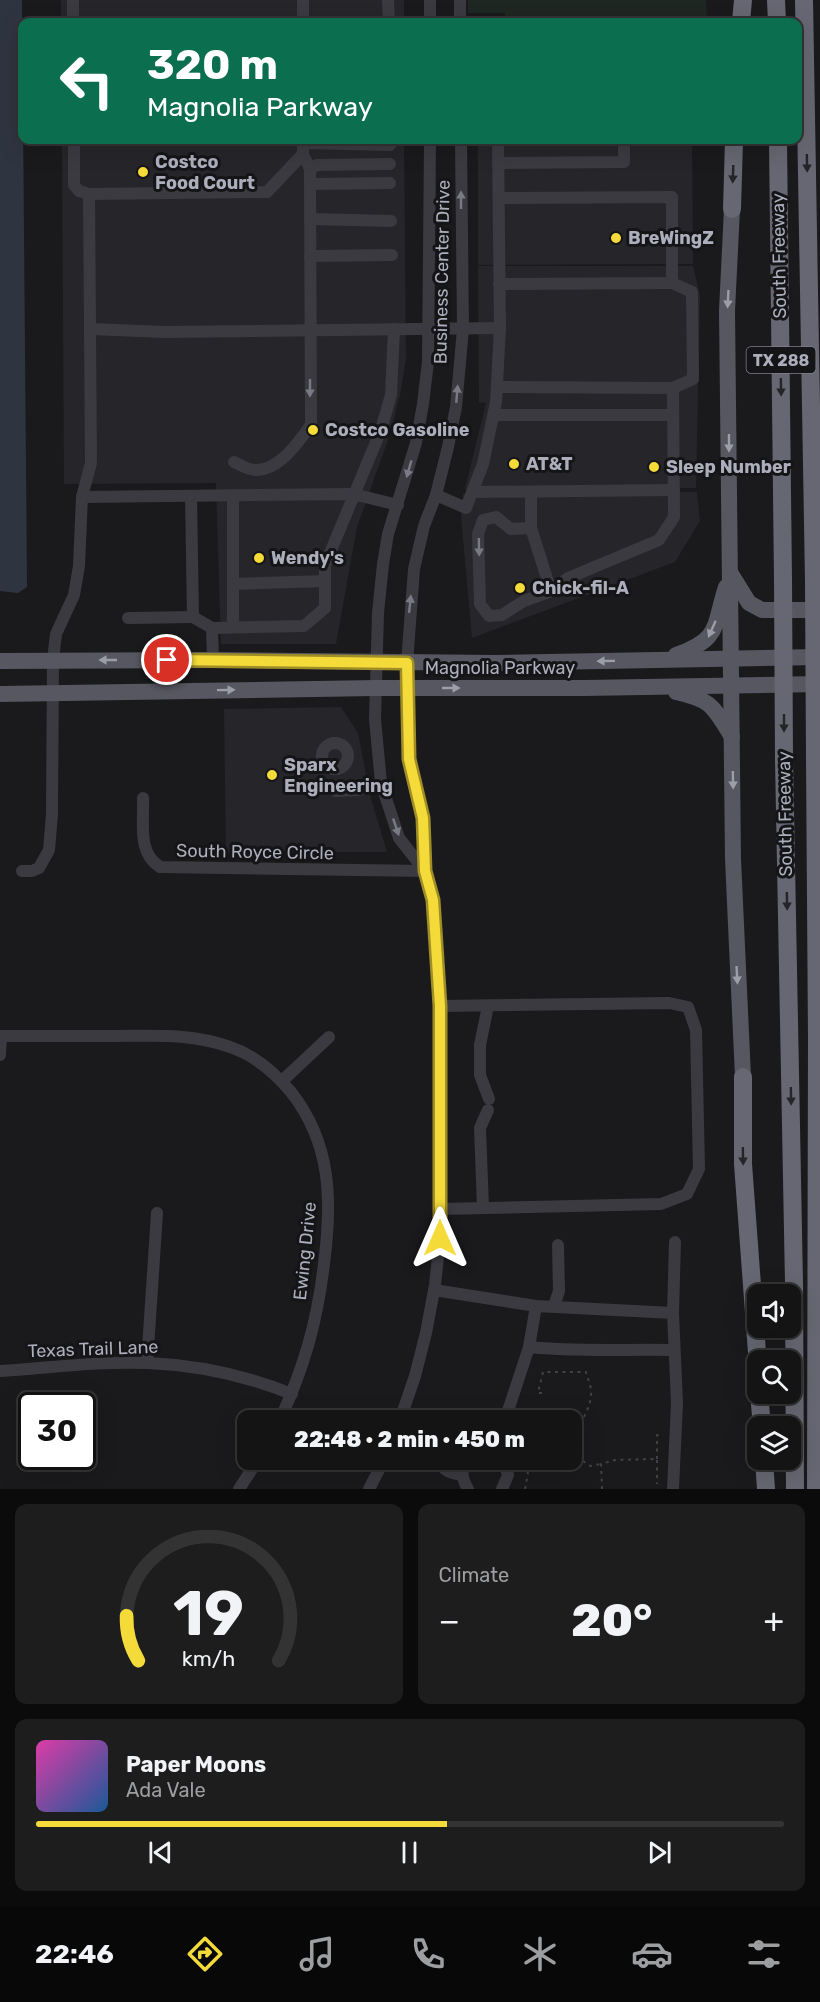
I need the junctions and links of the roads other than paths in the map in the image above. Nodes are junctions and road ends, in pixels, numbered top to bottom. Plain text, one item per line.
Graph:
1 (73, 0) edge
2 (303, 0) edge
3 (388, 0) edge
4 (430, 0) edge
5 (460, 0) edge
6 (742, 0) edge
7 (776, 0) edge
8 (804, 0) edge
9 (73, 18) edge
10 (303, 18) edge
11 (388, 18) edge
12 (430, 18) edge
13 (460, 18) edge
14 (741, 18) edge
15 (777, 18) edge
16 (74, 144) edge
17 (430, 144) edge
18 (461, 144) edge
19 (498, 144) edge
20 (624, 144) edge
21 (734, 144) edge
22 (778, 144) edge
23 (303, 145) edge
24 (390, 145) dead end
25 (498, 163) junction
26 (390, 164) dead end
27 (310, 169) junction
28 (390, 183) dead end
29 (310, 184) junction
30 (89, 194) junction
31 (499, 198) junction
32 (732, 209) joint
33 (310, 219) junction
34 (391, 221) dead end
35 (392, 255) dead end
36 (310, 256) junction
37 (672, 283) junction
38 (499, 284) junction
39 (500, 328) junction
40 (91, 329) junction
41 (310, 329) junction
42 (394, 329) junction
43 (429, 329) junction
44 (463, 329) junction
45 (497, 387) junction
46 (673, 388) junction
47 (494, 415) junction
48 (673, 415) junction
49 (234, 462) dead end
50 (674, 490) junction
51 (472, 492) junction
52 (531, 492) junction
53 (353, 494) junction
54 (233, 495) junction
55 (436, 495) junction
56 (191, 496) junction
57 (82, 497) junction
58 (398, 505) junction
59 (531, 528) junction
60 (730, 574) junction
61 (325, 582) junction
62 (233, 584) junction
63 (551, 591) junction
64 (820, 610) edge
65 (193, 617) junction
66 (128, 618) dead end
67 (233, 627) junction
68 (212, 628) junction
69 (820, 657) edge
70 (732, 658) junction
71 (664, 659) junction
72 (53, 660) junction
73 (213, 660) junction
74 (0, 661) edge
75 (377, 663) junction
76 (407, 663) junction
77 (820, 684) edge
78 (732, 685) junction
79 (654, 686) junction
80 (376, 688) junction
81 (407, 688) junction
82 (54, 693) junction
83 (0, 694) edge
84 (732, 738) junction
85 (381, 783) junction
86 (336, 791) dead end
87 (143, 798) dead end
88 (22, 871) dead end
89 (425, 871) junction
90 (440, 1006) junction
91 (488, 1006) junction
92 (1, 1036) edge
93 (329, 1037) dead end
94 (0, 1055) edge
95 (743, 1077) joint
96 (282, 1081) junction
97 (483, 1208) junction
98 (440, 1209) junction
99 (157, 1213) dead end
100 (675, 1242) dead end
101 (558, 1245) dead end
102 (434, 1290) junction
103 (536, 1306) junction
104 (554, 1306) junction
105 (673, 1313) junction
106 (529, 1347) junction
107 (674, 1350) junction
108 (757, 1350) edge
109 (147, 1363) junction
110 (0, 1371) edge
111 (292, 1394) junction
112 (285, 1410) edge
113 (403, 1410) edge
114 (508, 1410) edge
115 (251, 1470) edge
116 (379, 1470) edge
117 (465, 1470) edge
118 (506, 1470) edge
119 (765, 1470) edge
120 (238, 1489) edge
121 (369, 1489) edge
122 (468, 1489) edge
123 (501, 1489) edge
124 (674, 1489) edge
125 (766, 1489) edge
126 (795, 1489) edge
127 (816, 1489) edge

1 - 9 street
2 - 10 street
3 - 11 street
4 - 12 street
5 - 13 street
6 - 14 highway
7 - 15 highway
8 -> 127 highway, bridge
16 - 30 street
17 - 43 street, Business Center Drive
44 -> 18 street, Business Center Drive
19 - 25 street
20 - 25 street
21 -> 32 highway
22 -> 126 highway, South Freeway / TX 288, bridge
23 - 24 street
23 - 27 street
23 - 30 street
25 - 31 street
26 - 27 street
27 - 29 street
28 - 29 street
29 - 33 street
30 - 40 street
31 - 37 street
31 - 38 street
32 -> 60 main road
33 - 34 street
33 - 36 street
35 - 36 street
36 - 41 street
37 - 38 street
37 - 46 street
38 - 39 street
39 - 44 street
39 - 45 street
40 - 41 street
40 - 57 street
41 - 42 street
41 -> 49 street
42 - 43 street
42 - 53 street
43 - 44 street
43 -> 58 street, Business Center Drive
55 -> 44 street, Business Center Drive
45 - 46 street
45 - 47 street
46 - 48 street
47 - 48 street
47 - 51 street
48 - 50 street
50 - 52 street
50 - 63 street
51 - 52 street
51 - 55 street
52 - 59 street
53 - 54 street
53 - 58 street
53 - 61 street
54 - 56 street
54 - 62 street
76 -> 55 street, Business Center Drive
56 - 57 street
56 - 65 street
57 - 72 street
58 - 75 street, Business Center Drive
59 - 63 street
59 -> 63 street
60 - 64 main road
60 - 70 main road
60 -> 71 main road
61 - 62 street
61 - 67 street
62 - 67 street
65 - 66 street
65 - 68 street
67 - 68 street
68 - 73 street
69 - 70 main road, Magnolia Parkway
70 - 71 main road, Magnolia Parkway
70 - 78 main road
71 -> 76 main road, Magnolia Parkway
73 -> 72 main road, Magnolia Parkway
72 - 74 main road, Magnolia Parkway
72 - 82 street
73 - 75 main road, Magnolia Parkway
75 - 76 main road, Magnolia Parkway
75 - 80 street, Business Center Drive
76 - 81 street, Business Center Drive
77 - 78 main road, Magnolia Parkway
78 - 79 main road, Magnolia Parkway
78 - 84 main road
81 -> 79 main road, Magnolia Parkway
79 - 84 main road
80 - 81 main road, Magnolia Parkway
82 -> 80 main road, Magnolia Parkway
80 - 85 street, Business Center Drive
81 - 89 street, Business Center Drive
82 - 83 main road, Magnolia Parkway
82 - 88 street
84 -> 95 main road
85 - 86 street
85 -> 89 street, Business Center Drive
87 - 89 street, South Royce Circle
89 - 90 street
90 - 91 street
90 - 98 street
91 - 97 street
91 - 97 street
92 - 94 street
92 - 96 street, Ewing Drive
93 - 96 street
95 -> 108 highway
96 - 111 street, Ewing Drive
97 - 98 street
98 - 102 street
99 - 109 street
100 - 105 street
101 - 104 street
102 - 103 street
102 - 113 street
103 - 104 street
103 - 106 street
104 - 105 street
105 - 107 street
106 - 107 street
106 - 114 street
107 - 124 street
109 - 110 street, Texas Trail Lane
109 - 111 street, Texas Trail Lane
111 - 112 street, Ewing Drive
115 - 120 street
116 - 121 street
117 - 122 street
118 - 123 street
119 - 125 highway

